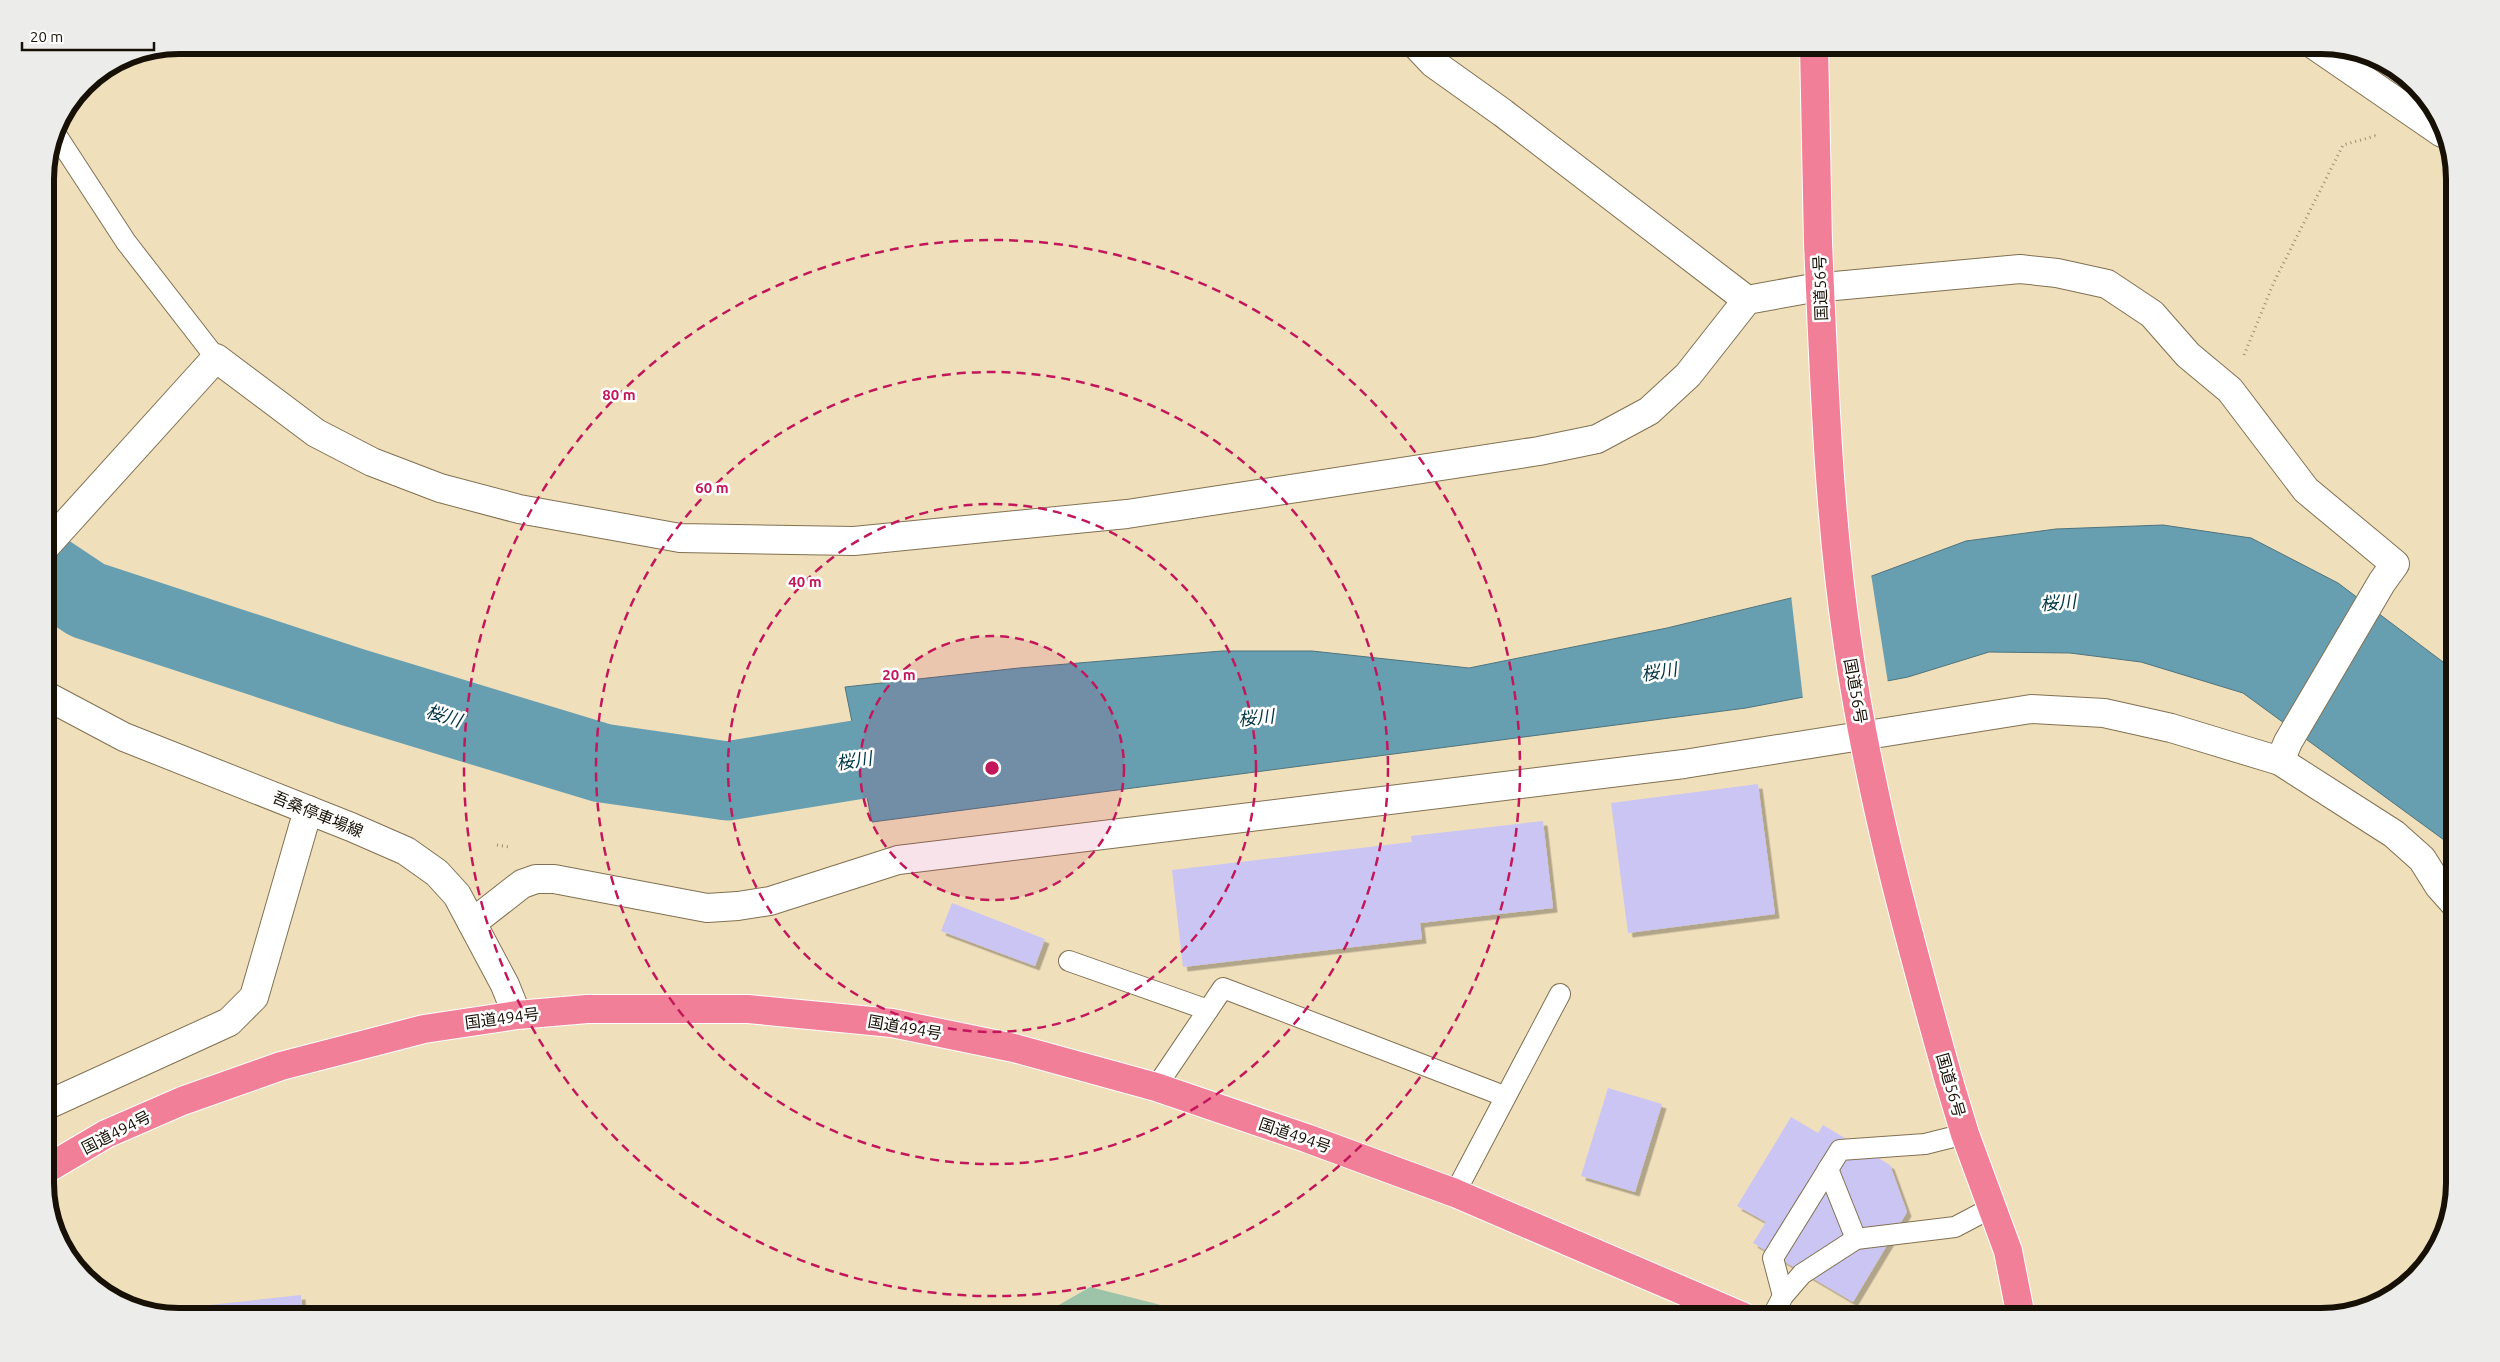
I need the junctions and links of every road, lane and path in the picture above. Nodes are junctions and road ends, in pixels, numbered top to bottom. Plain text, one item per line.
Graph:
1 (1424, 54) edge
2 (1814, 54) edge
3 (2328, 54) edge
4 (2435, 128) edge
5 (2384, 138) dead end
6 (60, 141) edge
7 (1746, 300) junction
8 (216, 358) junction
9 (2230, 390) junction
10 (54, 537) edge
11 (54, 700) edge
12 (2284, 751) junction
13 (308, 810) junction
14 (2446, 892) edge
15 (472, 922) junction
16 (1069, 961) dead end
17 (1560, 994) dead end
18 (1208, 1010) junction
19 (517, 1015) junction
20 (1156, 1087) junction
21 (1504, 1096) junction
22 (54, 1102) edge
23 (1965, 1134) junction
24 (54, 1165) edge
25 (1828, 1169) junction
26 (1455, 1193) junction
27 (1993, 1208) junction
28 (1856, 1239) junction
29 (1783, 1296) junction
30 (1723, 1308) edge
31 (1777, 1308) edge
32 (2019, 1308) edge

1 - 7 street
2 - 23 highway, 国道56号, bridge
3 - 4 street
5 - 9 path
6 - 8 lane
7 - 8 street
7 - 9 street
8 - 10 street
9 - 12 street
11 - 13 street, 吾桑停車場線
12 - 14 street
12 - 15 street
13 - 15 street, 吾桑停車場線
13 - 22 street
15 - 19 street, 吾桑停車場線
16 - 18 lane
17 - 21 lane
18 - 20 lane
18 - 21 lane
19 - 20 highway, 国道494号
19 - 24 highway, 国道494号
20 - 26 highway, 国道494号
21 - 26 lane
23 - 25 lane
23 - 27 highway, 国道56号
25 - 28 lane
25 - 29 lane
26 - 30 highway, 国道494号
27 - 28 lane
27 - 32 highway, 国道56号
28 - 29 lane
29 - 31 lane

